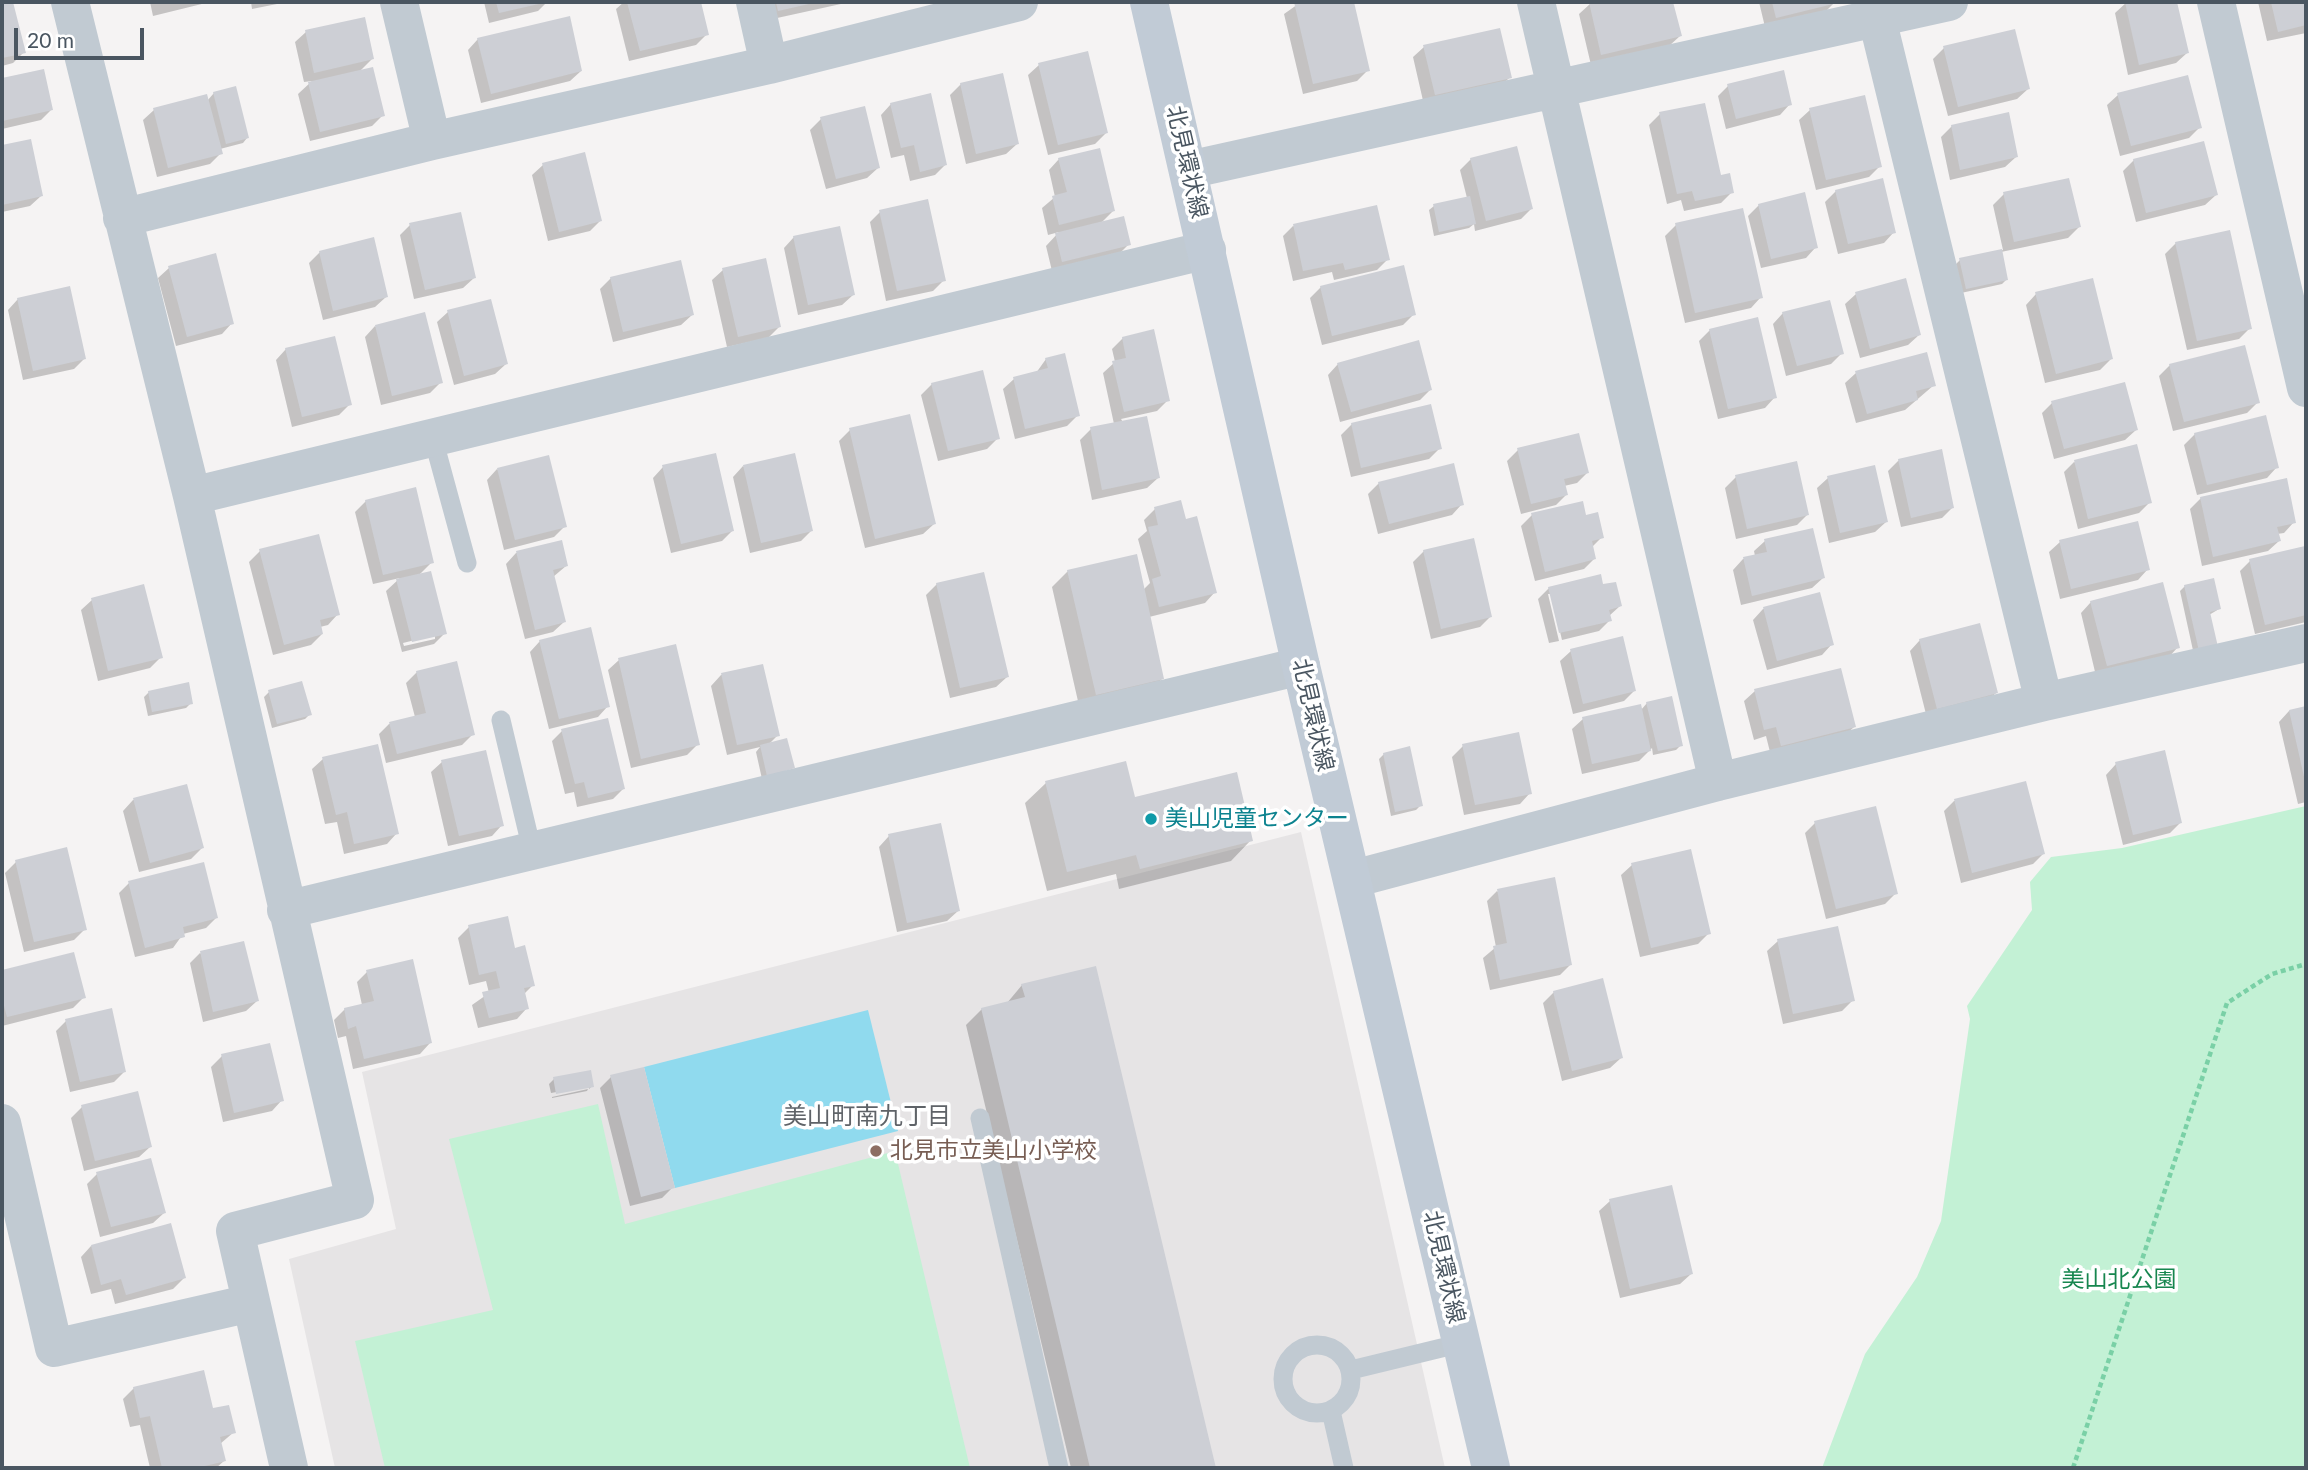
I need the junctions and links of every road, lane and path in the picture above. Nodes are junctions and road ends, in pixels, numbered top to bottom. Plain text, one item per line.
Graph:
1 (69, 2) edge
2 (399, 2) edge
3 (755, 2) edge
4 (1019, 2) edge
5 (1149, 2) edge
6 (1536, 2) edge
7 (1949, 2) edge
8 (2216, 2) edge
9 (1875, 10) edge
10 (769, 65) junction
11 (1556, 89) junction
12 (432, 141) junction
13 (1188, 170) junction
14 (122, 218) junction
15 (1207, 250) junction
16 (2306, 388) edge
17 (433, 438) junction
18 (192, 496) junction
19 (467, 563) dead end
20 (2306, 643) edge
21 (1301, 666) junction
22 (2044, 702) junction
23 (501, 720) dead end
24 (1718, 782) junction
25 (532, 850) junction
26 (1353, 879) junction
27 (286, 910) junction
28 (2306, 964) edge
29 (980, 1118) dead end
30 (2, 1123) edge
31 (251, 1303) junction
32 (1462, 1343) junction
33 (1351, 1370) junction
34 (1331, 1411) junction
35 (289, 1468) edge
36 (1059, 1468) edge
37 (1344, 1468) edge
38 (1492, 1468) edge
39 (2073, 1468) edge

1 - 14 street
2 - 12 street
3 - 10 street
4 - 10 street
5 - 13 main road, 北見環状線
6 - 11 street
7 - 9 street
8 - 16 street
9 - 11 street
9 - 22 street
10 - 12 street
11 - 13 street
11 - 24 street
12 - 14 street
13 - 15 main road, 北見環状線
14 - 18 street
15 - 17 street
15 - 21 main road, 北見環状線
17 - 18 street
17 - 19 lane
18 - 27 street
20 - 22 street
21 - 25 street
21 - 26 main road, 北見環状線
22 - 24 street
23 - 25 lane
24 - 26 street
25 - 27 street
26 - 32 main road, 北見環状線
27 - 31 street
28 - 39 path
29 - 36 lane
30 - 31 street
31 - 35 street
32 - 33 lane
32 - 38 main road, 北見環状線
33 - 34 lane
33 - 34 lane
34 - 37 lane

